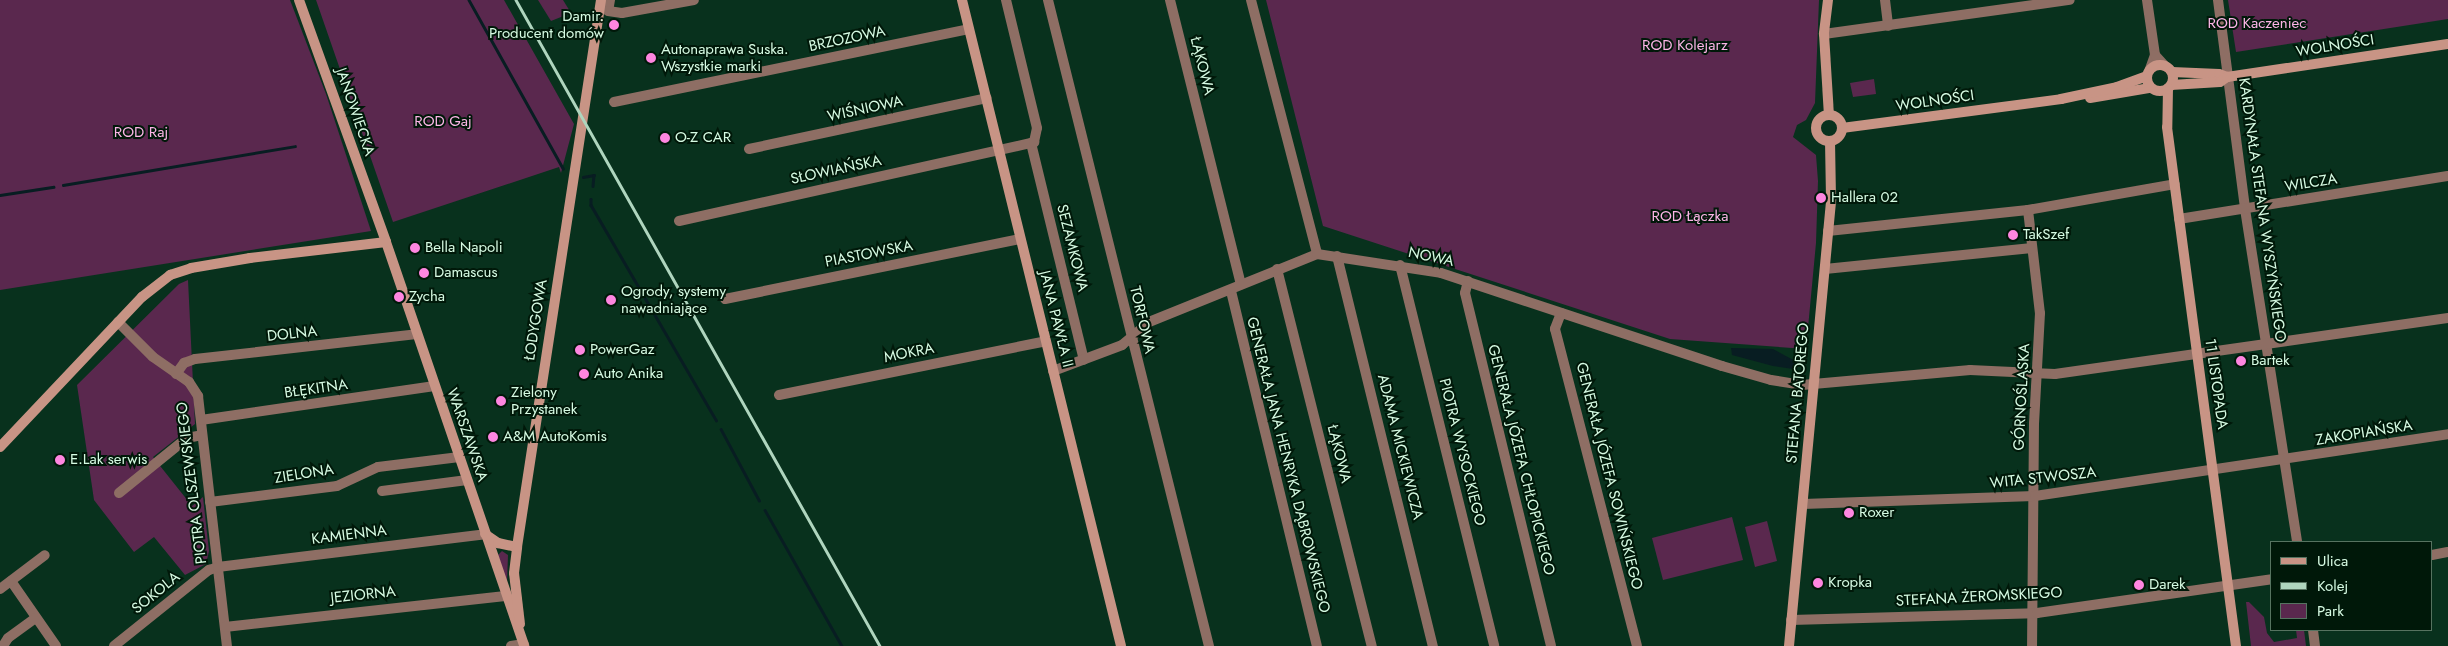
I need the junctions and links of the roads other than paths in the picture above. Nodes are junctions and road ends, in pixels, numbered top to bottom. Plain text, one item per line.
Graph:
1 (299, 0) edge
2 (601, 0) edge
3 (610, 0) edge
4 (694, 0) edge
5 (962, 0) edge
6 (1006, 0) edge
7 (1048, 0) edge
8 (1170, 0) edge
9 (1251, 0) edge
10 (1828, 0) edge
11 (1885, 0) edge
12 (2070, 0) edge
13 (2147, 0) edge
14 (2218, 0) edge
15 (1888, 26) junction
16 (969, 29) junction
17 (1824, 34) junction
18 (2448, 44) edge
19 (2155, 55) junction
20 (2168, 69) junction
21 (2148, 72) junction
22 (2228, 77) junction
23 (2170, 87) junction
24 (2152, 89) junction
25 (987, 98) junction
26 (2061, 99) junction
27 (614, 102) dead end
28 (1829, 115) junction
29 (2167, 126) junction
30 (1842, 128) junction
31 (1830, 142) junction
32 (1031, 143) junction
33 (749, 149) dead end
34 (999, 150) junction
35 (2448, 176) edge
36 (2175, 184) junction
37 (2245, 209) junction
38 (2028, 210) junction
39 (2179, 219) junction
40 (679, 221) dead end
41 (1828, 231) junction
42 (385, 238) junction
43 (1020, 239) junction
44 (2032, 248) junction
45 (1317, 254) junction
46 (1337, 256) junction
47 (1400, 266) junction
48 (1277, 269) junction
49 (1825, 269) junction
50 (1468, 281) junction
51 (1241, 284) junction
52 (1231, 291) junction
53 (725, 299) dead end
54 (1561, 314) junction
55 (2448, 318) edge
56 (118, 322) junction
57 (417, 334) junction
58 (1131, 338) junction
59 (1046, 341) junction
60 (2266, 346) junction
61 (2197, 353) junction
62 (1084, 360) junction
63 (1053, 371) junction
64 (2038, 373) junction
65 (176, 374) junction
66 (1814, 383) junction
67 (435, 386) junction
68 (779, 394) dead end
69 (201, 420) junction
70 (2448, 434) edge
71 (202, 435) junction
72 (0, 447) edge
73 (459, 457) junction
74 (2284, 460) junction
75 (2212, 470) junction
76 (467, 480) junction
77 (382, 491) dead end
78 (119, 493) dead end
79 (2035, 496) junction
80 (210, 502) junction
81 (1803, 504) junction
82 (485, 534) junction
83 (2297, 541) edge
84 (517, 547) junction
85 (2448, 552) edge
86 (2433, 555) edge
87 (45, 556) dead end
88 (218, 567) junction
89 (2270, 579) edge
90 (11, 581) junction
91 (2227, 585) junction
92 (0, 589) edge
93 (505, 596) junction
94 (2033, 613) junction
95 (36, 618) junction
96 (1791, 620) junction
97 (225, 626) junction
98 (2312, 631) edge
99 (524, 645) edge
100 (2, 646) edge
101 (56, 646) edge
102 (114, 646) edge
103 (227, 646) edge
104 (511, 646) edge
105 (1121, 646) edge
106 (1209, 646) edge
107 (1317, 646) edge
108 (1372, 646) edge
109 (1433, 646) edge
110 (1494, 646) edge
111 (1551, 646) edge
112 (1637, 646) edge
113 (1789, 646) edge
114 (2032, 646) edge
115 (2236, 646) edge
116 (2315, 646) edge

1 - 42 street, JANOWIECKA
2 - 84 street, ŁODYGOWA
3 - 4 street
5 - 16 street, JANA PAWŁA II
6 - 32 street, SEZAMKOWA
7 - 58 street, TORFOWA
8 - 51 street, ŁĄKOWA
9 - 45 street
10 - 17 street
11 - 15 street
12 - 15 street
13 - 19 street
14 - 22 street, KARDYNAŁA STEFANA WYSZYŃSKIEGO
15 - 17 street
16 - 25 street, JANA PAWŁA II
16 - 27 street, BRZOZOWA
17 - 28 street
18 - 22 street, WOLNOŚCI
19 - 20 street
19 - 21 street
20 - 21 street, WOLNOŚCI
20 - 22 street, WOLNOŚCI
20 - 23 street, 11 LISTOPADA
21 - 24 street, 11 LISTOPADA
21 - 26 street, WOLNOŚCI
22 - 23 street, WOLNOŚCI
22 - 37 street, KARDYNAŁA STEFANA WYSZYŃSKIEGO
23 - 24 street, WOLNOŚCI
23 - 29 street, 11 LISTOPADA
24 - 26 street, WOLNOŚCI
24 - 29 street, 11 LISTOPADA
25 - 33 street, WIŚNIOWA
25 - 34 street, JANA PAWŁA II
26 - 30 street, WOLNOŚCI
28 - 30 street
28 - 31 street
29 - 36 street, 11 LISTOPADA
30 - 31 street
31 - 41 street, STEFANA BATOREGO
32 - 34 street
32 - 62 street, SEZAMKOWA
34 - 40 street, SŁOWIAŃSKA
34 - 43 street, JANA PAWŁA II
35 - 37 street, WILCZA
36 - 38 street
36 - 39 street, 11 LISTOPADA
37 - 39 street, WILCZA
37 - 60 street, KARDYNAŁA STEFANA WYSZYŃSKIEGO
38 - 41 street
38 - 44 street, GÓRNOŚLĄSKA
39 - 61 street, 11 LISTOPADA
41 - 49 street, STEFANA BATOREGO
42 - 56 street
42 - 57 street, WARSZAWSKA
43 - 53 street, PIASTOWSKA
43 - 59 street, JANA PAWŁA II
44 - 49 street
44 - 64 street, GÓRNOŚLĄSKA
45 - 46 street, NOWA
45 - 48 street, NOWA
46 - 47 street, NOWA
46 - 109 street, ADAMA MICKIEWICZA
47 - 50 street, NOWA
47 - 110 street, PIOTRA WYSOCKIEGO
48 - 51 street, NOWA
48 - 108 street, ŁĄKOWA
49 - 66 street, STEFANA BATOREGO
50 - 54 street, NOWA
50 - 111 street, GENERAŁA JÓZEFA CHŁOPICKIEGO
51 - 52 street, NOWA
52 - 58 street, NOWA
52 - 107 street, GENERAŁA JANA HENRYKA DĄBROWSKIEGO
54 - 66 street, NOWA
54 - 112 street, GENERAŁA JÓZEFA SOWIŃSKIEGO
55 - 60 street, NOWA
56 - 65 street, PIOTRA OLSZEWSKIEGO
56 - 72 street
57 - 65 street, DOLNA
57 - 67 street, WARSZAWSKA
58 - 62 street, NOWA
58 - 106 street, TORFOWA
59 - 63 street, JANA PAWŁA II
59 - 68 street, MOKRA
60 - 61 street, NOWA
60 - 74 street, KARDYNAŁA STEFANA WYSZYŃSKIEGO
61 - 64 street, NOWA
61 - 75 street, 11 LISTOPADA
62 - 63 street, NOWA
63 - 105 street, JANA PAWŁA II
64 - 66 street, NOWA
64 - 79 street, GÓRNOŚLĄSKA
65 - 69 street, PIOTRA OLSZEWSKIEGO
66 - 81 street, STEFANA BATOREGO
67 - 69 street, BŁĘKITNA
67 - 73 street, WARSZAWSKA
69 - 71 street, PIOTRA OLSZEWSKIEGO
70 - 74 street, ZAKOPIAŃSKA
71 - 78 street
71 - 80 street, PIOTRA OLSZEWSKIEGO
73 - 76 street, WARSZAWSKA
73 - 80 street, ZIELONA
74 - 75 street, WITA STWOSZA
74 - 83 street, KARDYNAŁA STEFANA WYSZYŃSKIEGO
75 - 79 street, WITA STWOSZA
75 - 91 street, 11 LISTOPADA
76 - 77 street
76 - 82 street, WARSZAWSKA
79 - 81 street, WITA STWOSZA
79 - 94 street, GÓRNOŚLĄSKA
80 - 88 street, PIOTRA OLSZEWSKIEGO
81 - 96 street, STEFANA BATOREGO
82 - 84 street
82 - 88 street, KAMIENNA
82 - 93 street, WARSZAWSKA
84 - 99 street, ŁODYGOWA
85 - 86 street
87 - 90 street
88 - 97 street, PIOTRA OLSZEWSKIEGO
88 - 102 street, SOKOLA
89 - 91 street, STEFANA ŻEROMSKIEGO
90 - 92 street
90 - 95 street
91 - 94 street, STEFANA ŻEROMSKIEGO
91 - 115 street, 11 LISTOPADA
93 - 97 street, JEZIORNA
93 - 99 street, WARSZAWSKA
94 - 96 street, STEFANA ŻEROMSKIEGO
94 - 114 street, GÓRNOŚLĄSKA
95 - 100 street
95 - 101 street
96 - 113 street, STEFANA BATOREGO
97 - 103 street, PIOTRA OLSZEWSKIEGO
98 - 116 street
99 - 104 street

